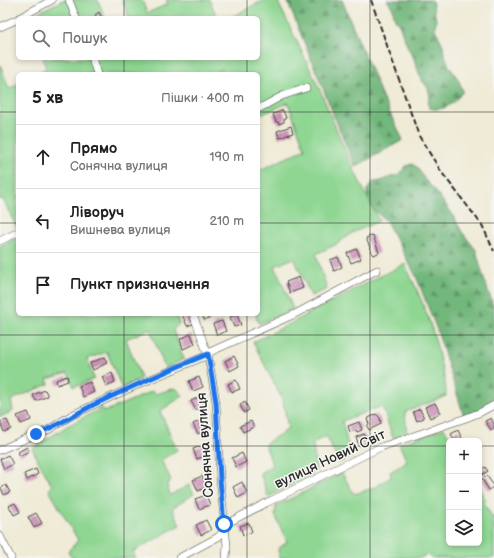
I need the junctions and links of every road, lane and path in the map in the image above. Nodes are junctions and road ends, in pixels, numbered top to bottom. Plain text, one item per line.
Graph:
1 (52, 0) edge
2 (69, 0) edge
3 (22, 16) edge
4 (75, 16) edge
5 (16, 19) edge
6 (0, 28) edge
7 (93, 60) edge
8 (97, 72) edge
9 (306, 88) dead end
10 (260, 108) edge
11 (16, 233) edge
12 (0, 241) edge
13 (377, 270) dead end
14 (194, 316) edge
15 (208, 354) junction
16 (494, 405) edge
17 (0, 450) edge
18 (225, 528) junction
19 (0, 536) edge
20 (11, 558) edge
21 (179, 558) edge
22 (226, 558) edge

1 - 3 street
2 - 4 street
5 - 6 street
7 - 8 street
9 - 10 street
11 - 12 street
13 - 15 street
14 - 15 street, Сонячна вулиця
15 - 17 street
15 - 18 street, Сонячна вулиця
16 - 18 street, вулиця Новий Світ
18 - 21 street, вулиця Новий Світ
18 - 22 street, Сонячна вулиця
19 - 20 street

